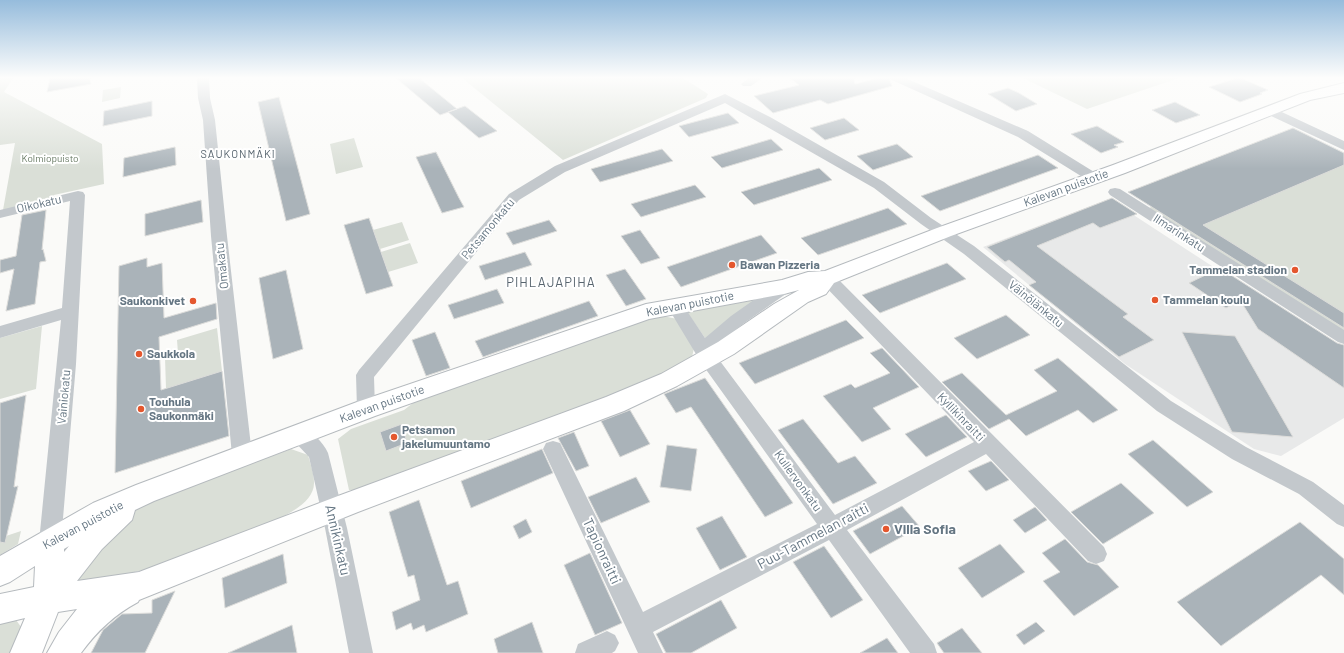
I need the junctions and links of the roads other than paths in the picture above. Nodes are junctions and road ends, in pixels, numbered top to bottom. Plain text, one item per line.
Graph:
1 (206, 108) edge
2 (699, 108) edge
3 (745, 108) edge
4 (965, 108) edge
5 (1278, 108) edge
6 (1271, 111) junction
7 (1344, 146) edge
8 (1094, 178) junction
9 (1115, 192) dead end
10 (78, 195) joint
11 (0, 214) edge
12 (944, 232) junction
13 (827, 278) junction
14 (784, 287) junction
15 (674, 306) junction
16 (70, 312) junction
17 (0, 332) edge
18 (1344, 338) edge
19 (708, 359) junction
20 (366, 409) junction
21 (300, 434) junction
22 (988, 444) junction
23 (553, 449) dead end
24 (242, 455) junction
25 (145, 493) junction
26 (331, 510) junction
27 (1344, 517) edge
28 (832, 527) junction
29 (50, 542) junction
30 (1096, 554) dead end
31 (0, 572) edge
32 (139, 586) junction
33 (49, 599) junction
34 (0, 609) edge
35 (638, 627) junction
36 (26, 653) edge
37 (63, 653) edge
38 (361, 653) edge
39 (651, 653) edge
40 (925, 653) edge

1 - 24 street, Omakatu
2 - 20 street, Petsamonkatu
3 - 12 street, Väinölänkatu
4 - 8 street
5 - 6 main road, Kalevan puistotie
6 - 7 street
6 - 8 main road, Kalevan puistotie
8 - 12 main road, Kalevan puistotie
9 - 18 street, Ilmarinkatu
10 - 11 street, Oikokatu
10 - 16 street, Vainiokatu
12 - 13 main road, Kalevan puistotie
12 - 27 street, Väinölänkatu
13 - 14 main road, Kalevan puistotie
13 - 19 main road, Kalevan puistotie
13 - 22 street, Kyllikinraitti
14 - 15 main road, Kalevan puistotie
14 - 19 street, Kalevan puistotie
15 - 19 street, Kullervonkatu
15 - 20 main road, Kalevan puistotie
16 - 17 street
16 - 29 street, Vainiokatu
19 - 26 main road, Kalevan puistotie
19 - 28 street, Kullervonkatu
20 - 21 main road, Kalevan puistotie
21 - 24 main road, Kalevan puistotie
21 - 26 street, Annikinkatu
22 - 28 street, Puu-Tammelan raitti
22 - 30 street, Kyllikinraitti
23 - 35 street, Tapionraitti
24 - 25 main road, Kalevan puistotie
25 - 29 main road, Kalevan puistotie
25 - 33 main road
26 - 32 main road, Kalevan puistotie
26 - 38 street, Annikinkatu
28 - 35 street, Puu-Tammelan raitti
28 - 40 street, Kullervonkatu
29 - 31 main road, Kalevan puistotie
29 - 33 main road, Vainiokatu
32 - 33 main road, Kalevan puistotie
32 - 37 main road
33 - 34 main road, Kalevan puistotie
33 - 36 main road
35 - 39 street, Tapionraitti

